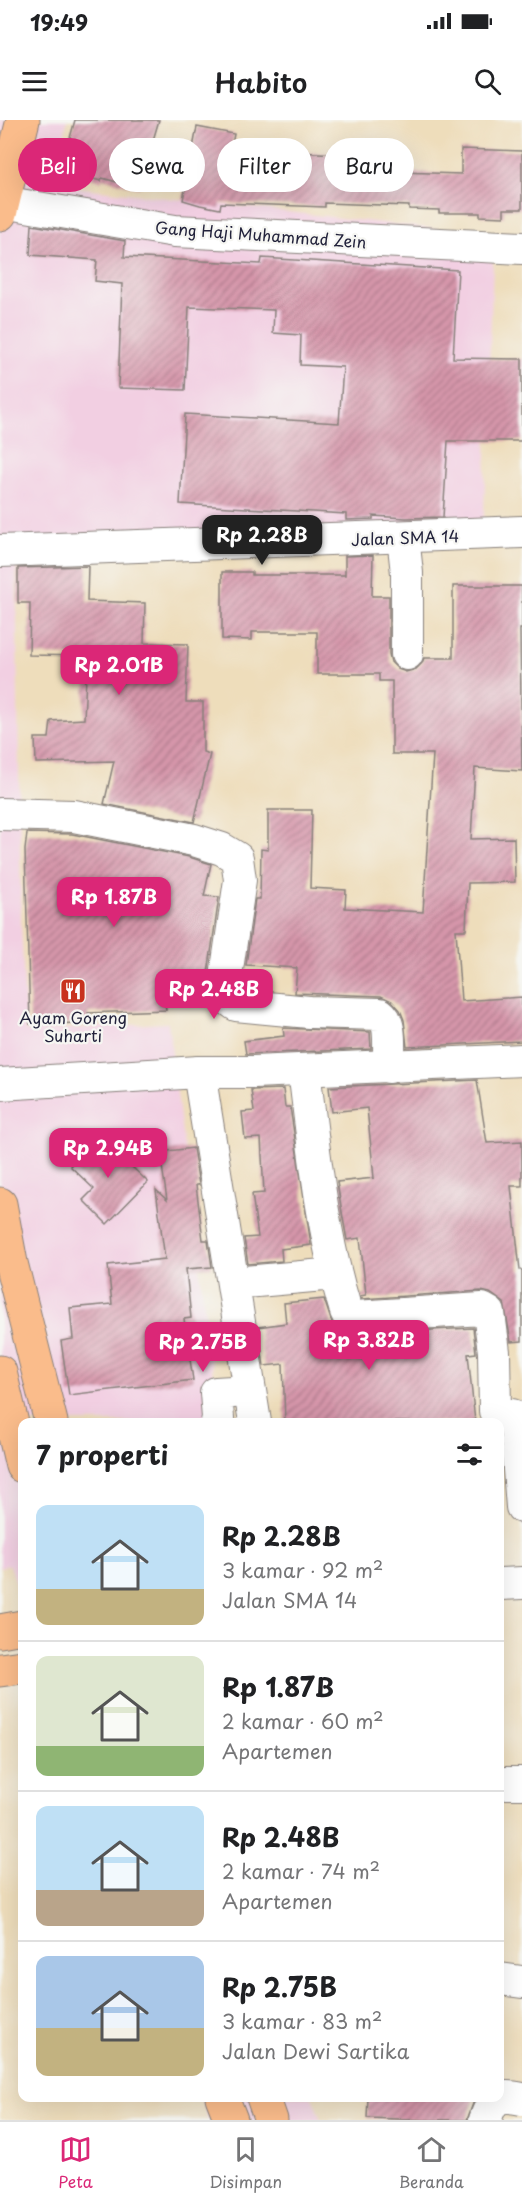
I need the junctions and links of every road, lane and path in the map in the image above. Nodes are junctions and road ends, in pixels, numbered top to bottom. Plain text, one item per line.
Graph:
1 (23, 120) edge
2 (1, 208) edge
3 (522, 249) edge
4 (522, 532) edge
5 (403, 537) junction
6 (0, 551) edge
7 (407, 654) dead end
8 (0, 814) edge
9 (522, 1060) edge
10 (389, 1067) junction
11 (304, 1070) junction
12 (199, 1072) junction
13 (0, 1084) edge
14 (0, 1204) edge
15 (335, 1274) junction
16 (234, 1283) junction
17 (0, 1372) edge
18 (249, 1391) junction
19 (50, 1418) edge
20 (218, 1418) edge
21 (254, 1418) edge
22 (18, 1449) edge
23 (509, 1468) edge
24 (522, 1507) edge
25 (522, 1583) edge
26 (504, 1584) edge
27 (18, 1628) edge
28 (0, 1630) edge
29 (18, 1668) edge
30 (0, 1670) edge
31 (504, 1783) edge
32 (522, 1783) edge
33 (504, 1980) edge
34 (522, 1982) edge
35 (504, 2097) edge
36 (522, 2099) edge
37 (224, 2102) edge
38 (264, 2102) edge
39 (492, 2102) edge
40 (231, 2120) edge
41 (271, 2120) edge
42 (485, 2120) edge

1 - 2 main road
2 - 3 street, Gang Haji Muhammad Zein
4 - 5 street, Jalan SMA 14
5 - 6 street, Jalan SMA 14
5 - 7 street
8 - 10 street
9 - 10 street
10 - 11 street
11 - 12 street
11 - 15 street
12 - 13 street
12 - 16 street
14 - 19 main road
15 - 16 street
15 - 23 street
16 - 18 street
17 - 22 main road
18 - 20 street
18 - 21 street
23 - 24 street
25 - 26 street
27 - 28 main road
29 - 30 main road
31 - 32 street
33 - 34 street
35 - 36 street
37 - 40 main road
38 - 41 main road
39 - 42 street

